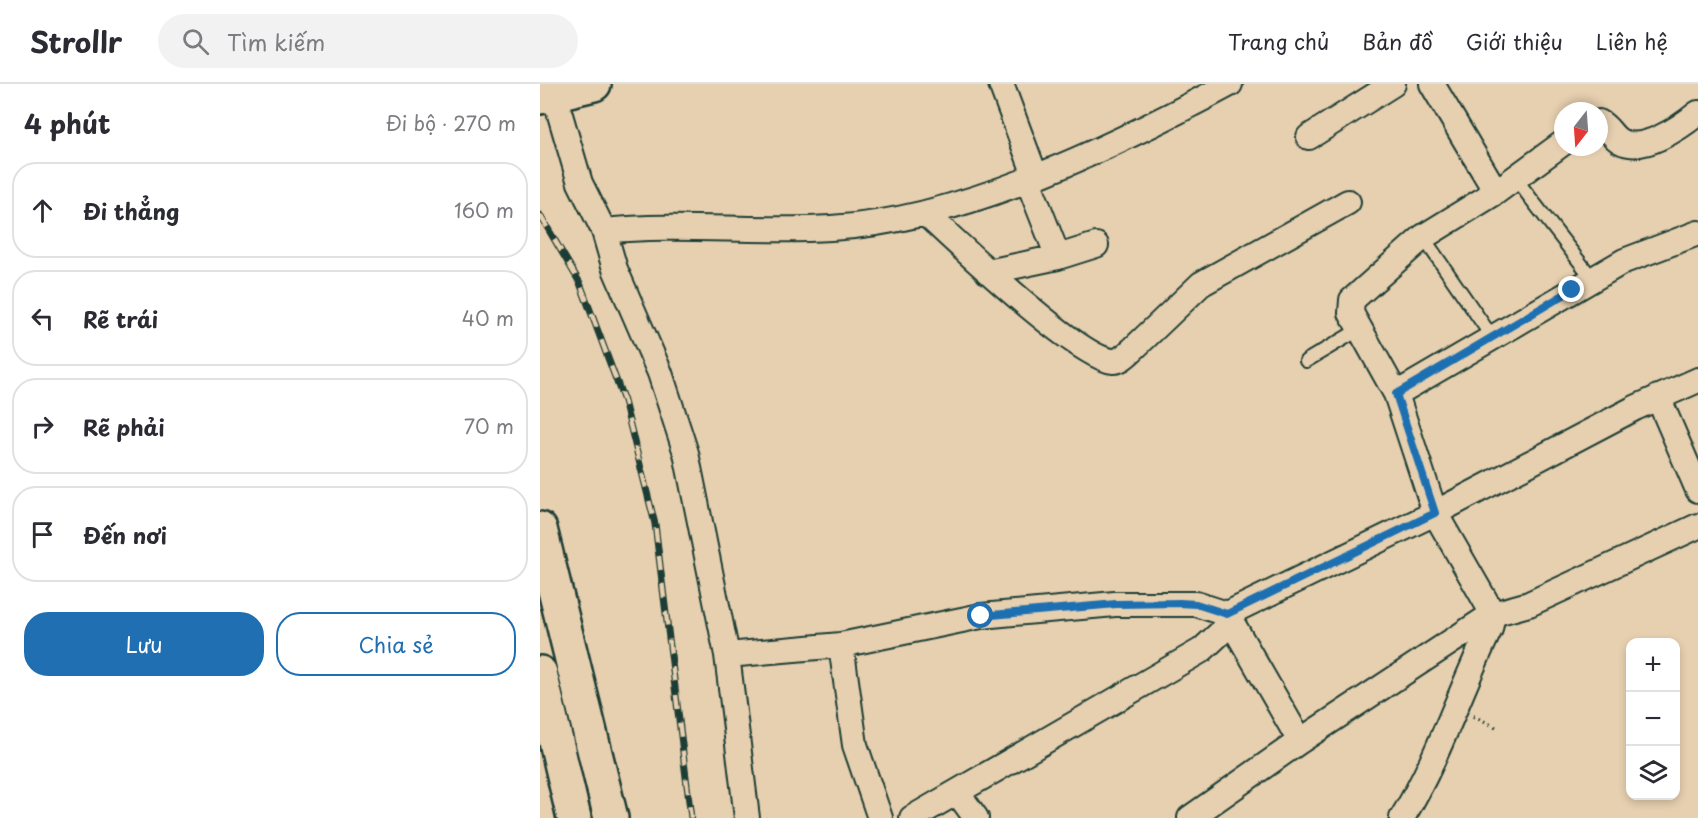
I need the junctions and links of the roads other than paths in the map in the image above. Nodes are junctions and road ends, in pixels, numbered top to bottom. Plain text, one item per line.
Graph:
1 (594, 84) edge
2 (1001, 84) edge
3 (1230, 84) edge
4 (1393, 84) edge
5 (1432, 84) edge
6 (549, 91) edge
7 (1698, 113) edge
8 (1608, 126) edge
9 (1309, 137) dead end
10 (1554, 150) edge
11 (1031, 176) junction
12 (1505, 185) junction
13 (1348, 202) dead end
14 (927, 215) junction
15 (604, 231) junction
16 (1698, 233) edge
17 (1423, 237) junction
18 (1096, 245) dead end
19 (1058, 257) junction
20 (988, 272) junction
21 (1592, 278) junction
22 (1360, 329) junction
23 (1492, 337) junction
24 (1306, 361) dead end
25 (1698, 380) edge
26 (1396, 394) junction
27 (1658, 398) junction
28 (1698, 490) edge
29 (1435, 513) junction
30 (1698, 526) edge
31 (540, 529) edge
32 (1493, 614) junction
33 (1229, 619) junction
34 (841, 645) junction
35 (727, 655) junction
36 (540, 673) edge
37 (545, 715) edge
38 (1300, 741) junction
39 (957, 792) junction
40 (574, 818) edge
41 (611, 818) edge
42 (747, 818) edge
43 (880, 818) edge
44 (912, 818) edge
45 (976, 818) edge
46 (1190, 818) edge
47 (1402, 818) edge

1 - 6 main road
2 - 11 street
3 - 11 street
4 - 9 street
5 - 12 street
6 - 15 street
7 - 8 street
10 - 12 street
11 - 14 street
11 - 19 street
12 - 17 street
12 - 21 lane
13 - 20 street
14 - 15 street
14 - 20 street
15 - 35 street
16 - 21 street
17 - 22 street
17 - 23 lane
18 - 19 street
19 - 20 street
21 - 23 street
22 - 24 lane
22 - 26 street
23 - 26 street
25 - 27 street
26 - 29 street
27 - 28 street
27 - 29 street
29 - 32 street
29 - 33 street
30 - 32 street
31 - 41 main road
32 - 38 street
32 - 47 street
33 - 34 street
33 - 38 street
33 - 39 street
34 - 35 street
34 - 43 street
35 - 42 street
36 - 37 main road
37 - 40 main road
38 - 46 street
39 - 44 street
39 - 45 street

